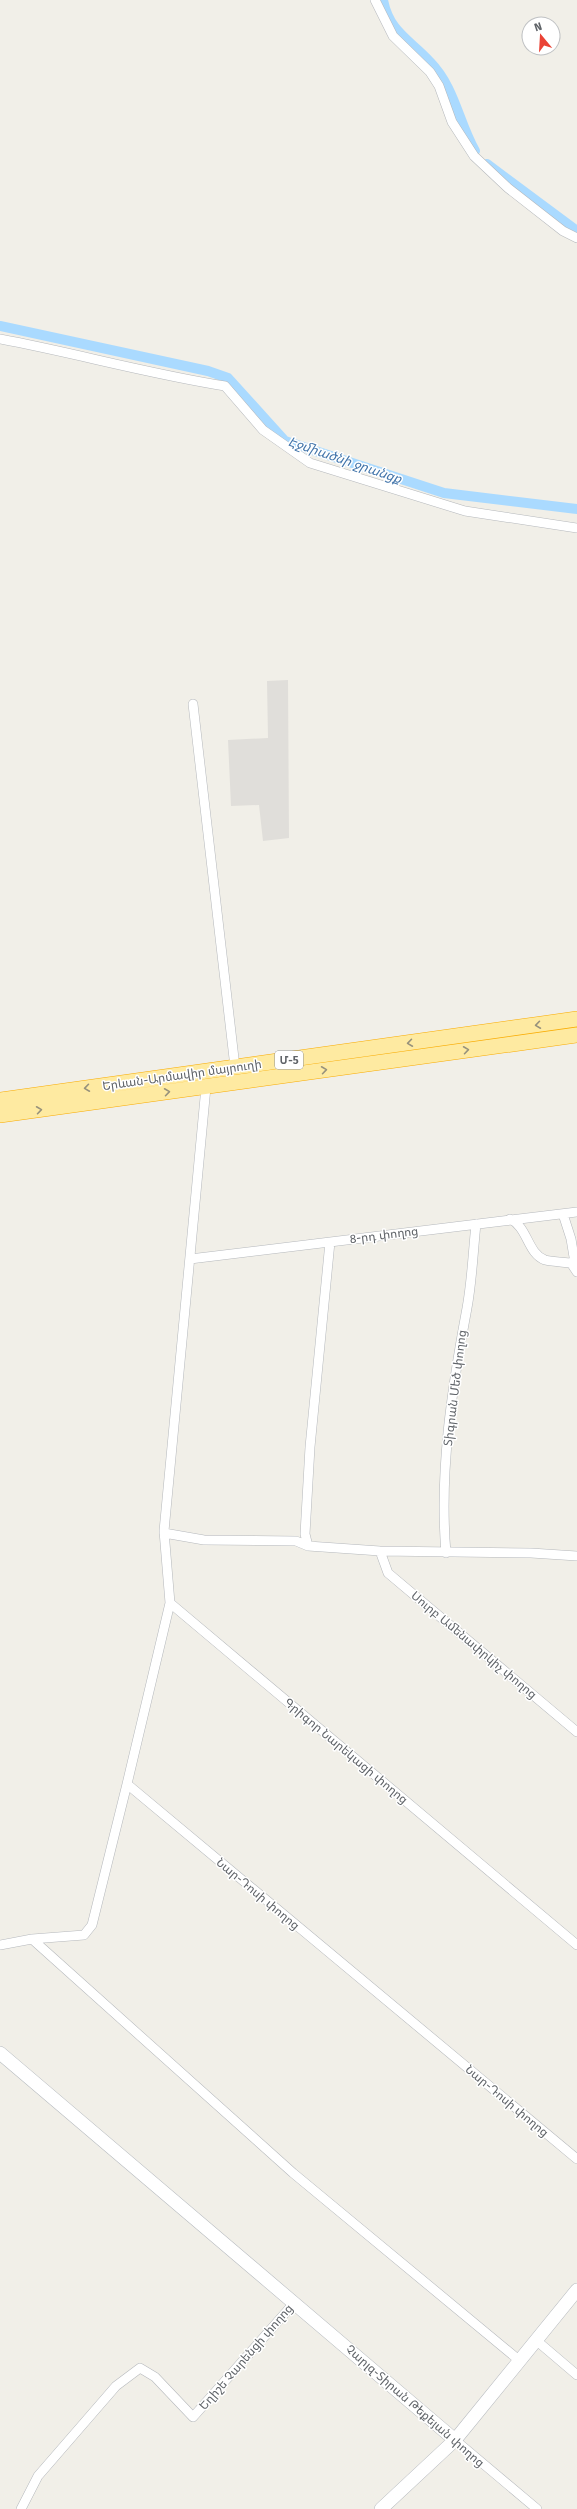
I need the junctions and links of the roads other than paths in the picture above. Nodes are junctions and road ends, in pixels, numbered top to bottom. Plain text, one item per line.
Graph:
1 (375, 0) edge
2 (577, 238) edge
3 (0, 339) edge
4 (577, 528) edge
5 (193, 704) dead end
6 (577, 1019) edge
7 (577, 1035) edge
8 (235, 1068) junction
9 (206, 1087) junction
10 (0, 1100) edge
11 (0, 1115) edge
12 (577, 1212) edge
13 (563, 1214) junction
14 (510, 1219) junction
15 (476, 1224) junction
16 (330, 1242) junction
17 (190, 1259) junction
18 (577, 1272) edge
19 (164, 1532) junction
20 (308, 1546) junction
21 (380, 1551) junction
22 (446, 1553) junction
23 (577, 1556) edge
24 (170, 1603) junction
25 (577, 1732) edge
26 (126, 1784) junction
27 (32, 1939) junction
28 (0, 1945) edge
29 (577, 1945) edge
30 (0, 2053) edge
31 (577, 2159) edge
32 (577, 2290) edge
33 (295, 2302) junction
34 (537, 2341) junction
35 (520, 2361) junction
36 (577, 2375) edge
37 (455, 2440) junction
38 (21, 2509) edge
39 (381, 2509) edge
40 (537, 2509) edge

1 - 2 street
3 - 4 street
5 - 8 street
6 -> 8 highway, Երևան-Արմավիր մայրուղի / Մ-5
9 -> 7 highway, Երևան-Արմավիր մայրուղի / Մ-5
8 -> 10 highway, Երևան-Արմավիր մայրուղի / Մ-5
11 -> 9 highway, Երևան-Արմավիր մայրուղի / Մ-5
9 - 17 street
12 - 13 street, 8-րդ փողոց
13 - 14 street, 8-րդ փողոց
13 - 18 street
14 - 15 street, 8-րդ փողոց
14 - 18 street
15 - 16 street, 8-րդ փողոց
15 - 22 street, Տիգրան Մեծ փողոց
16 - 17 street, 8-րդ փողոց
16 - 20 street
17 - 19 street
19 - 20 street
19 - 24 street
20 - 21 street
21 - 22 street
21 - 25 street, Սուրբ Ամենափրկիչ փողոց
22 - 23 street
24 - 26 street
24 - 29 street, Գրիգոր Նարեկացի փողոց
26 - 27 street
26 - 31 street, Նար-Դոսի փողոց
27 - 28 street
27 - 35 street
30 - 33 main road, Չարլզ-Տիրան Թեքեյան փողոց
32 - 34 main road
33 - 37 main road, Չարլզ-Տիրան Թեքեյան փողոց
33 - 38 street, Եղիշե Չարենցի փողոց
34 - 35 main road
34 - 36 street
35 - 37 main road
37 - 39 main road
37 - 40 street, Չարլզ-Տիրան Թեքեյան փողոց

